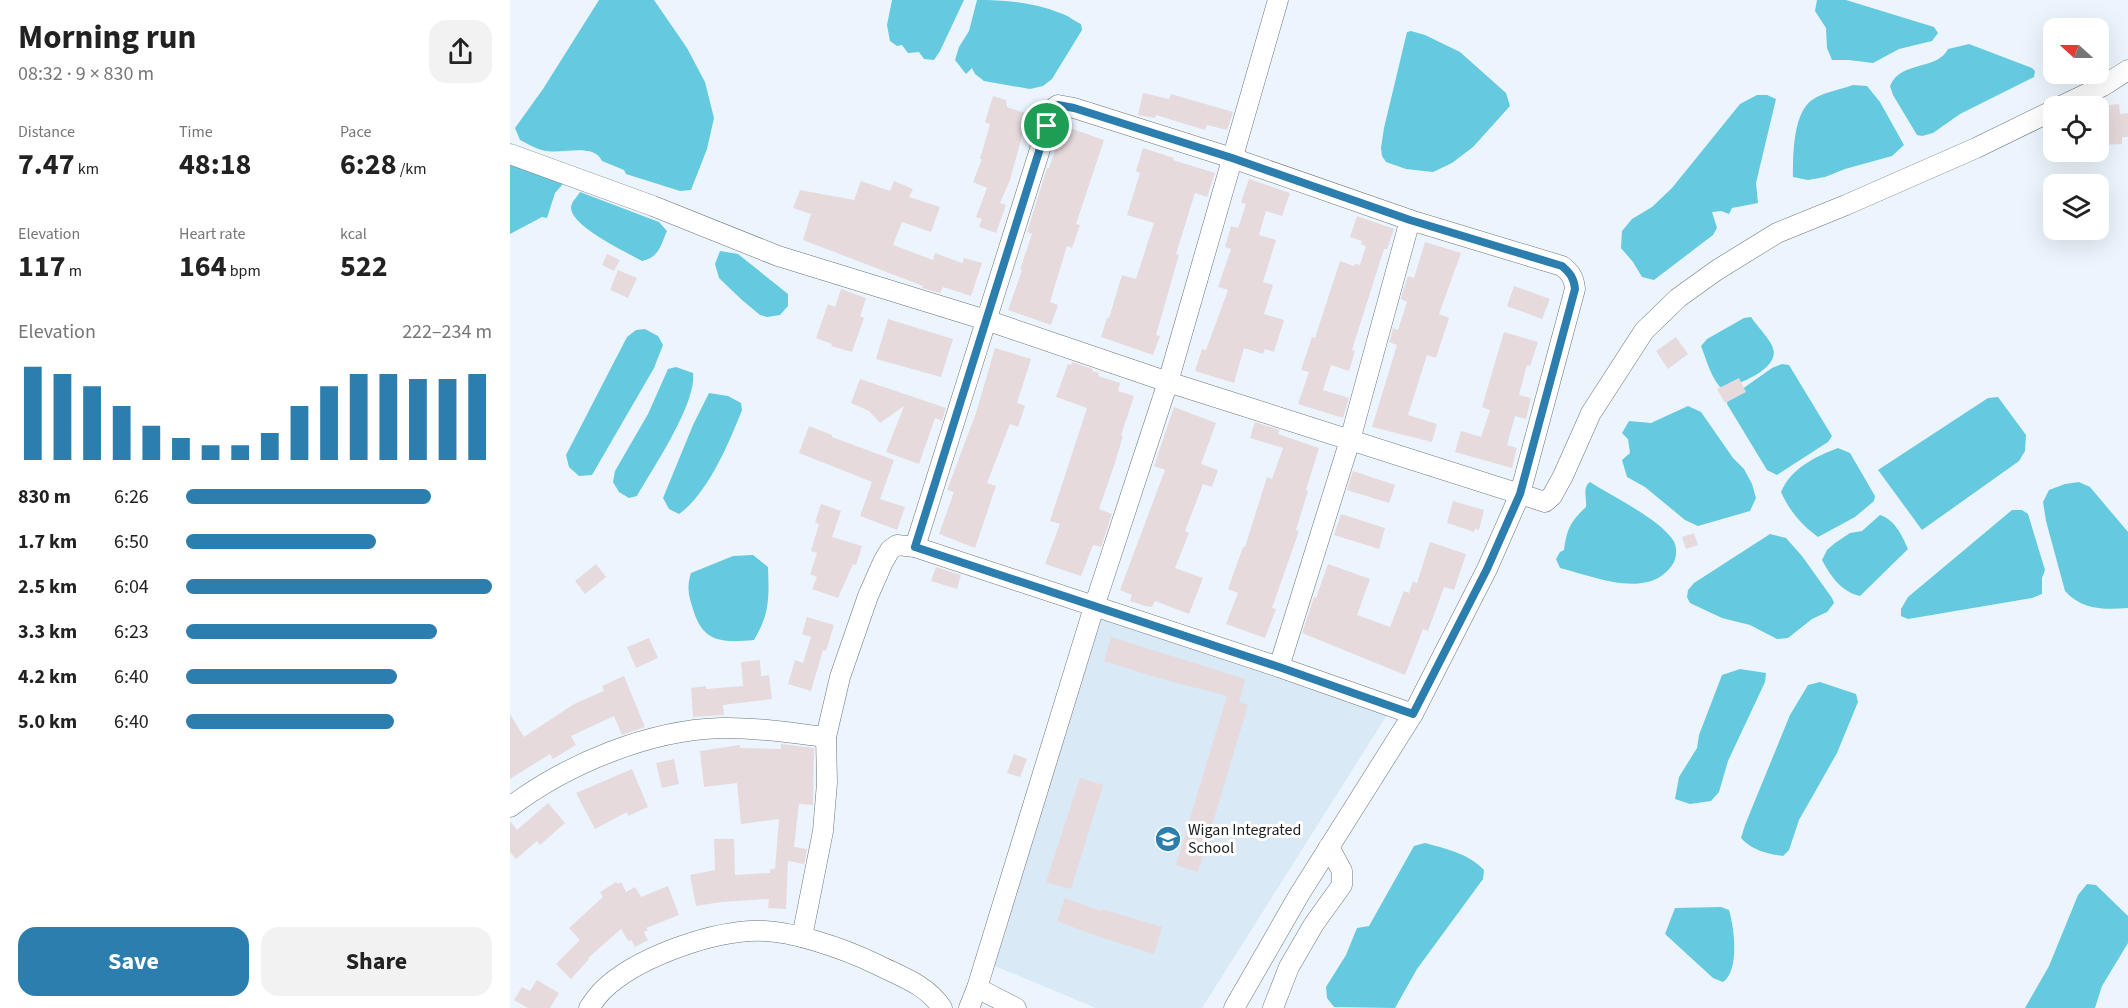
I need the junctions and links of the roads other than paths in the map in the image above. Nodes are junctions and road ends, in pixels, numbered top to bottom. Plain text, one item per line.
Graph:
1 (1278, 0) edge
2 (2128, 70) edge
3 (2082, 96) edge
4 (2043, 115) edge
5 (510, 154) edge
6 (1232, 158) junction
7 (1410, 220) junction
8 (986, 320) junction
9 (1168, 382) junction
10 (1350, 440) junction
11 (1520, 494) junction
12 (915, 547) junction
13 (1094, 607) junction
14 (1279, 667) junction
15 (1413, 714) junction
16 (826, 737) junction
17 (510, 807) edge
18 (1329, 847) junction
19 (802, 937) junction
20 (977, 988) junction
21 (589, 1008) edge
22 (942, 1008) edge
23 (969, 1008) edge
24 (1016, 1008) edge
25 (1234, 1008) edge
26 (1273, 1008) edge

1 - 6 street
2 - 3 street
4 - 11 street
5 - 8 street
6 - 7 street
6 - 8 street
6 - 9 street
7 - 10 street
7 - 11 street
8 - 9 street
8 - 12 street
9 - 10 street
9 - 13 street
10 - 11 street
10 - 14 street
11 - 15 street
12 - 13 street
12 - 16 street
13 - 14 street
13 - 20 street
14 - 15 street
15 - 18 street
16 - 17 street
16 - 19 street
18 - 25 street
18 - 26 street
19 - 21 street
19 - 22 street
20 - 23 street
20 - 24 street

